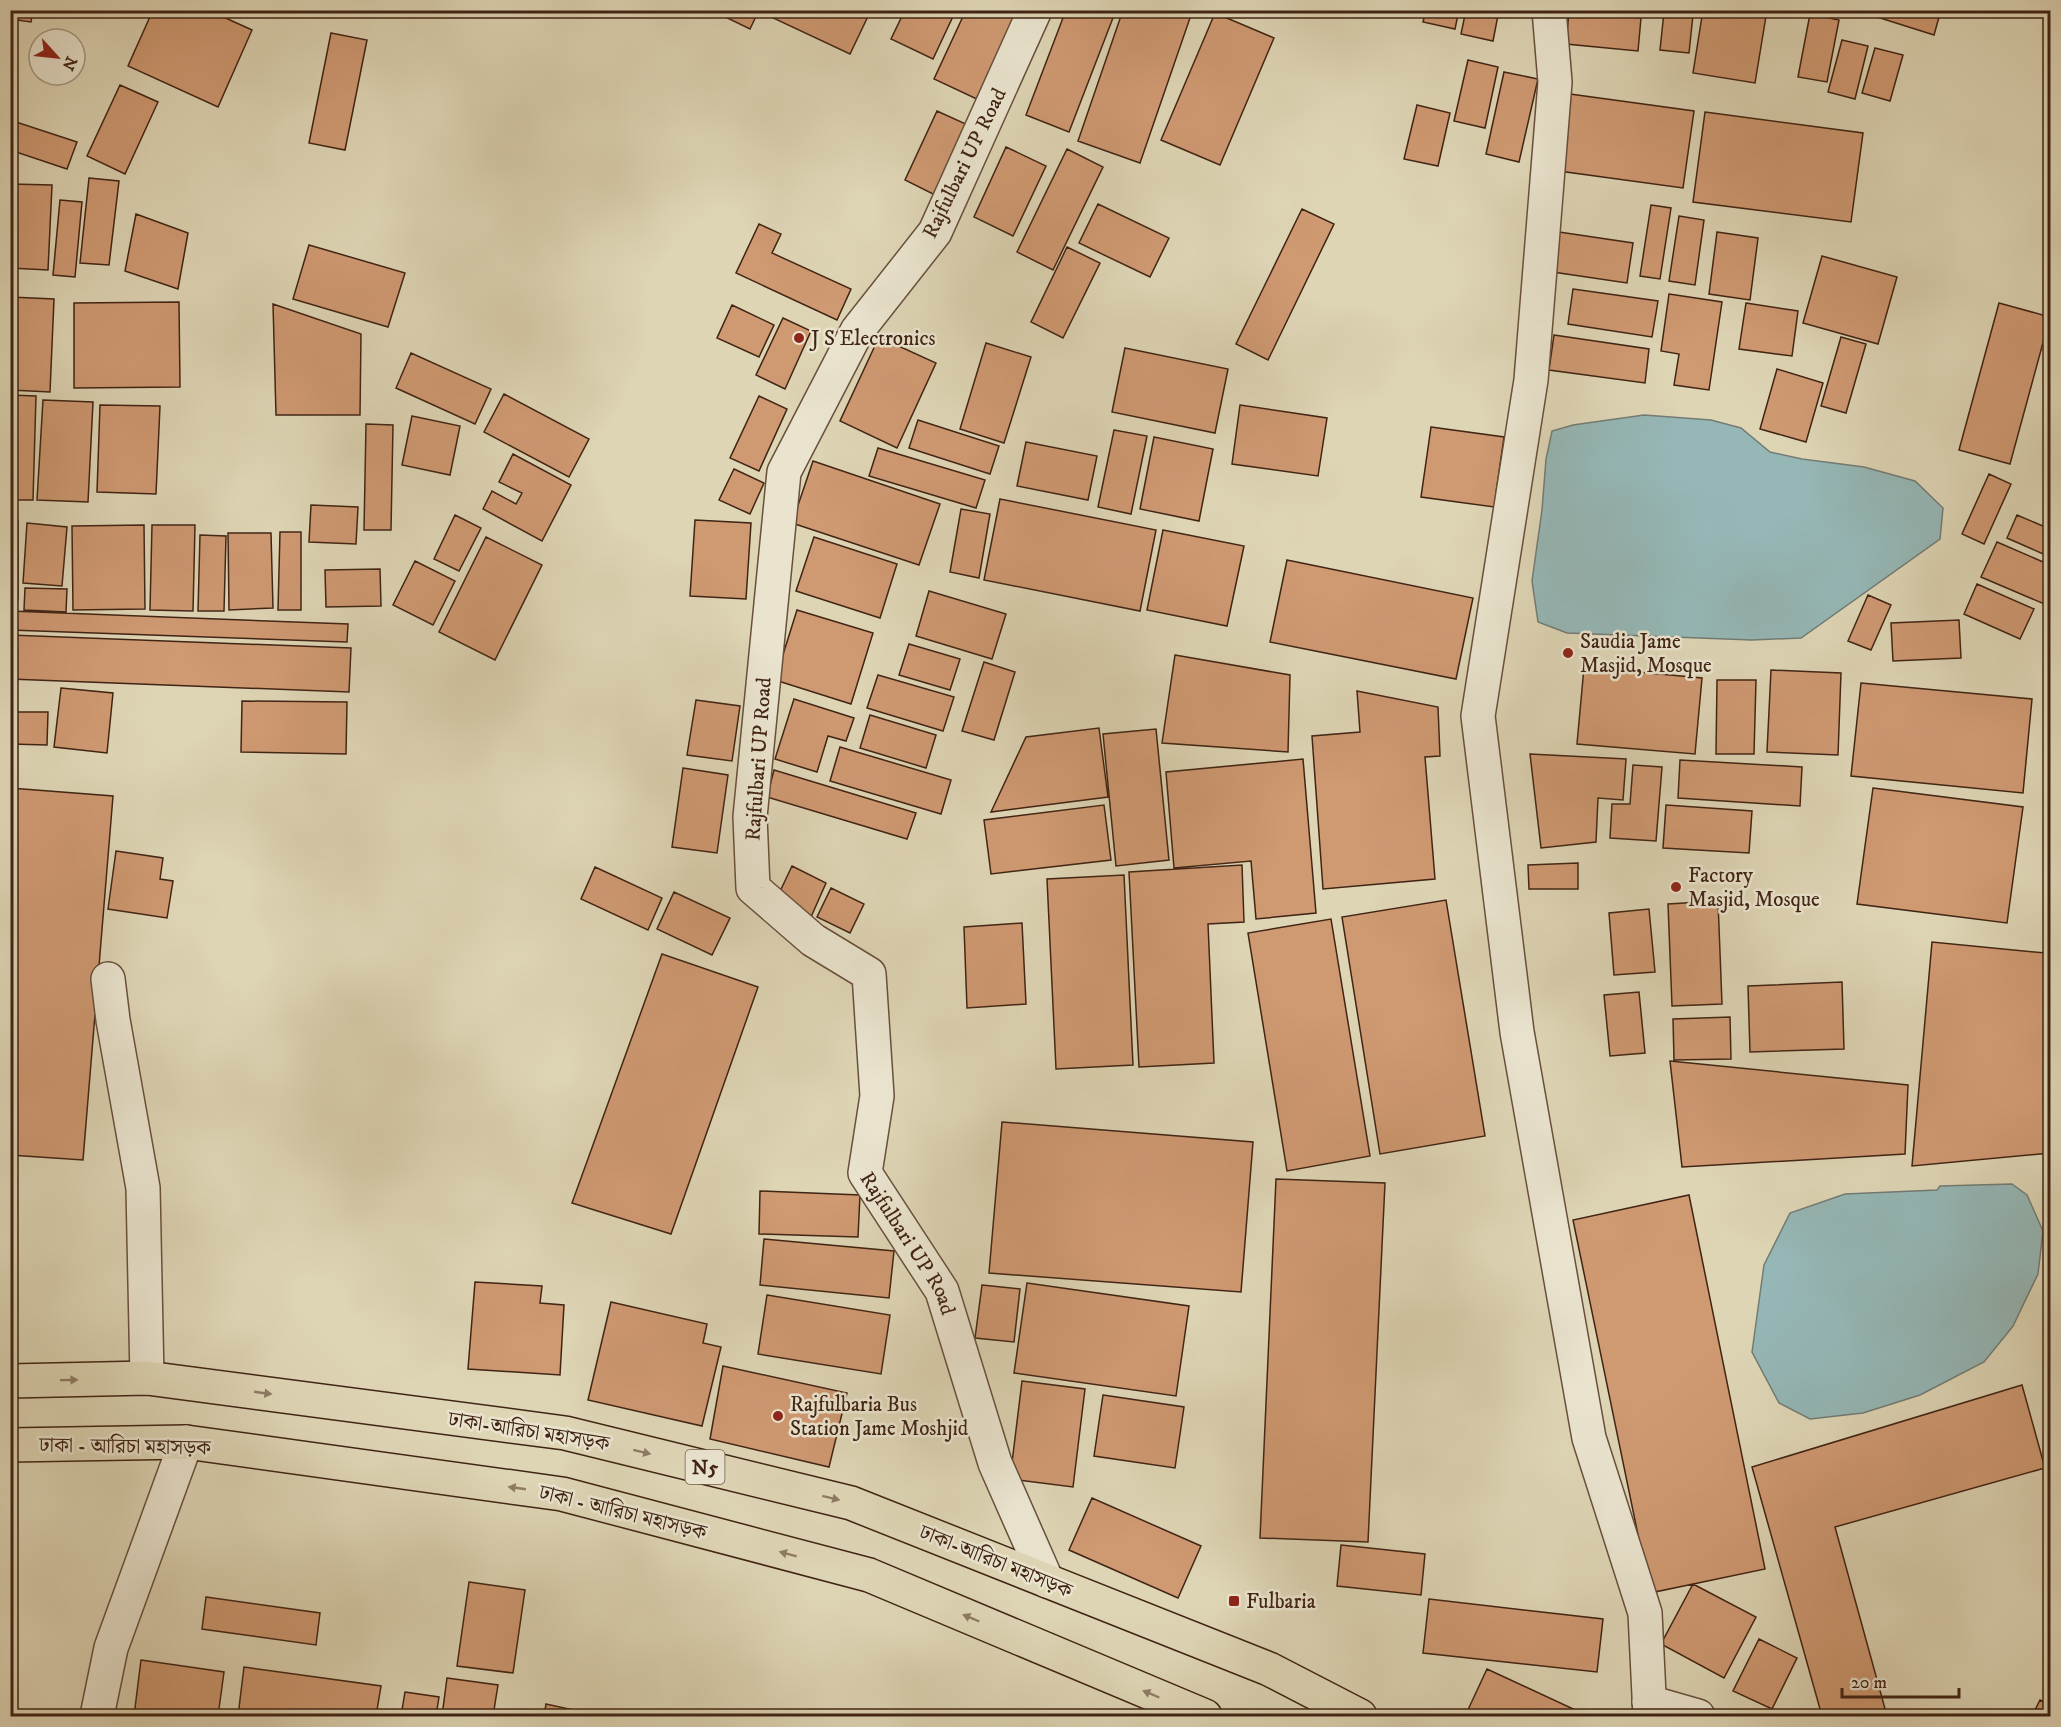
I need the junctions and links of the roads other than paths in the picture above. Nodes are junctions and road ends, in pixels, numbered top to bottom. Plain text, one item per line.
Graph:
1 (1035, 10) edge
2 (1549, 10) edge
3 (108, 979) dead end
4 (147, 1378) junction
5 (10, 1381) edge
6 (186, 1442) junction
7 (10, 1445) edge
8 (1047, 1581) junction
9 (1650, 1709) edge
10 (97, 1716) edge
11 (1205, 1716) edge
12 (1360, 1716) edge
13 (1698, 1716) edge

1 - 8 street, Rajfulbari UP Road
2 - 9 street
3 - 4 street
5 -> 4 highway, ঢাকা-আরিচা মহাসড়ক / N5
4 -> 8 highway, ঢাকা-আরিচা মহাসড়ক / N5
6 - 7 highway, ঢাকা - আরিচা মহাসড়ক
6 - 10 street
11 -> 6 highway, ঢাকা - আরিচা মহাসড়ক
8 - 12 highway, ঢাকা-আরিচা মহাসড়ক / N5
9 - 13 street

